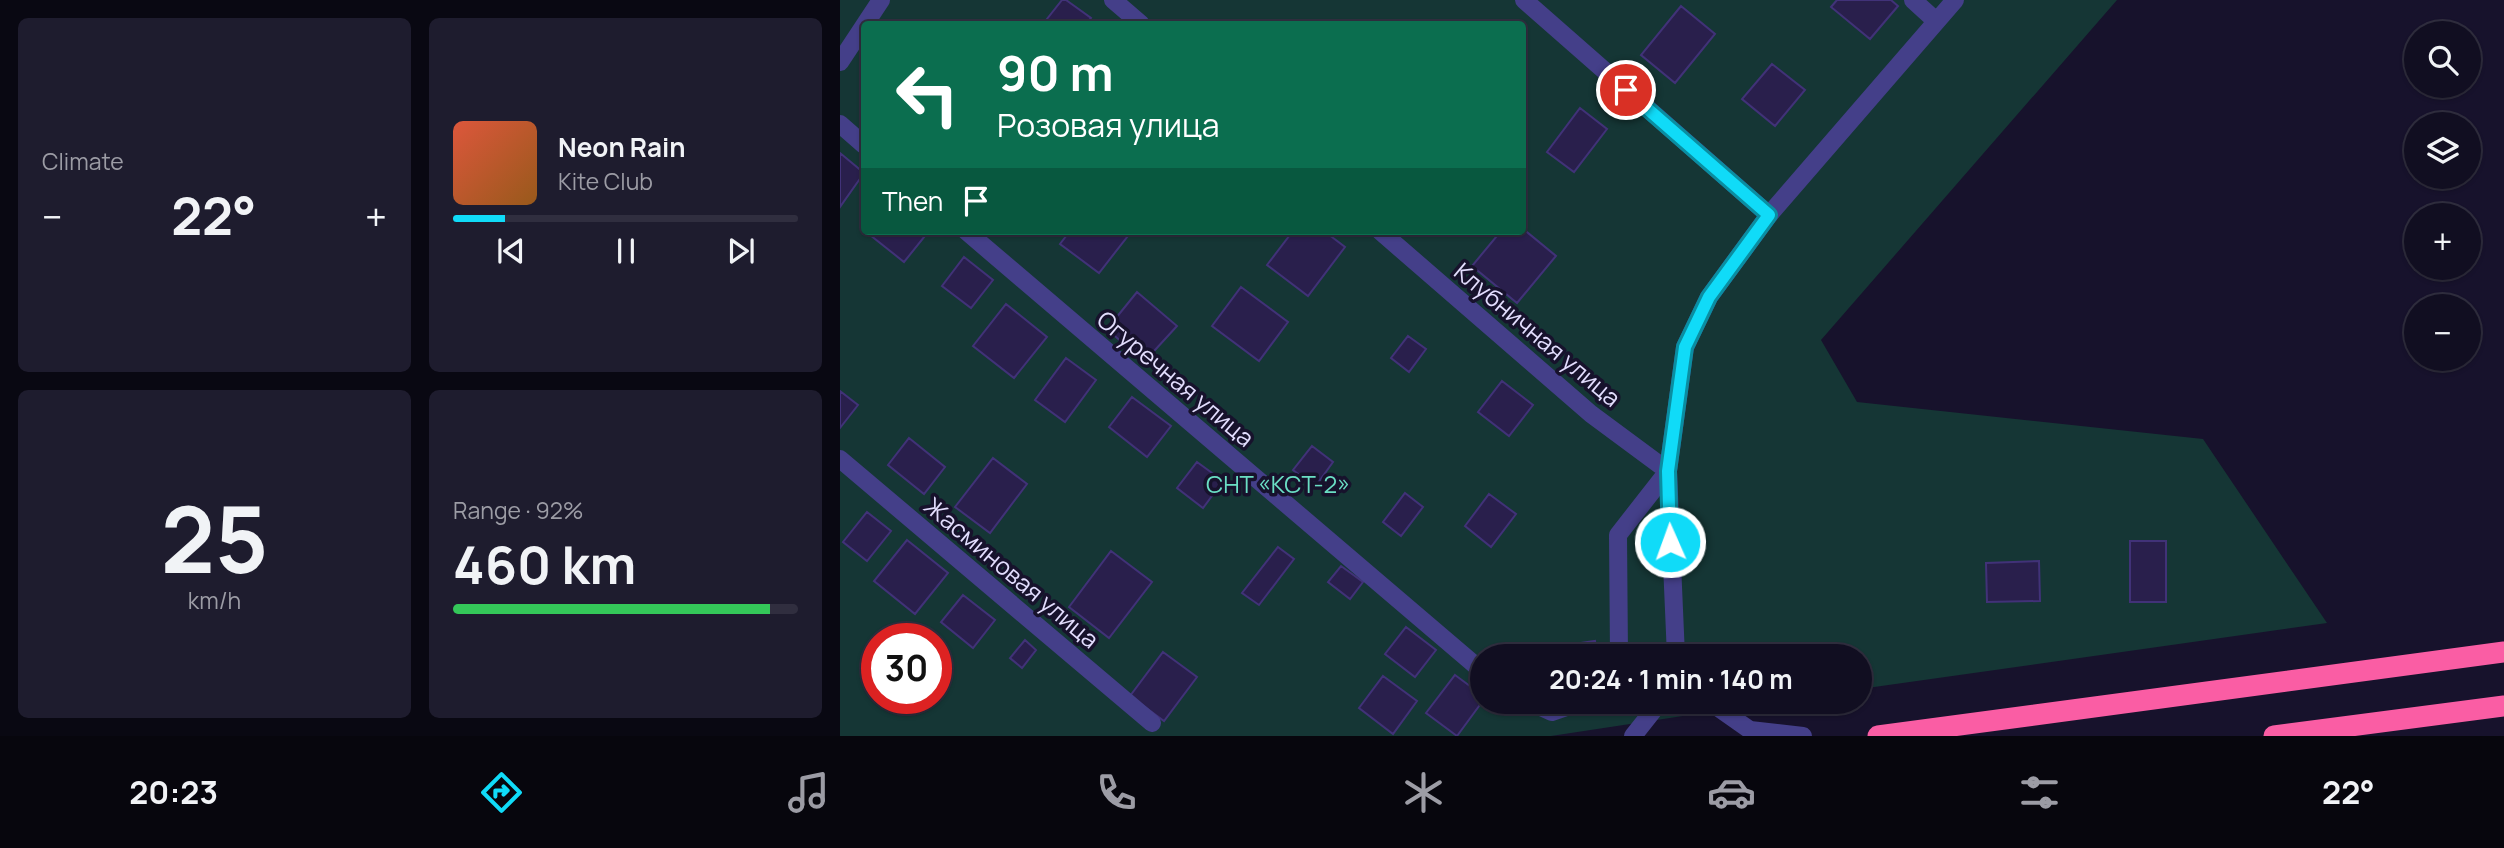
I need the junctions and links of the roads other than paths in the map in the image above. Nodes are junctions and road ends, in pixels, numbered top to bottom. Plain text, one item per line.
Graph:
1 (881, 0) edge
2 (1112, 0) edge
3 (1524, 0) edge
4 (1913, 0) edge
5 (1955, 0) edge
6 (1936, 20) junction
7 (867, 21) edge
8 (1137, 21) edge
9 (861, 30) edge
10 (840, 62) edge
11 (840, 124) edge
12 (861, 142) edge
13 (1769, 215) junction
14 (971, 235) edge
15 (1385, 235) edge
16 (840, 459) edge
17 (1668, 471) junction
18 (1619, 644) edge
19 (1676, 644) edge
20 (2504, 652) edge
21 (1470, 661) edge
22 (2504, 706) edge
23 (1650, 714) edge
24 (1727, 714) edge
25 (1152, 723) dead end
26 (1633, 736) edge
27 (1803, 736) edge
28 (1878, 736) edge
29 (2274, 736) edge

1 - 7 street
2 - 8 street
3 - 13 street
4 - 6 street
5 - 6 street
6 - 13 street
9 - 10 street
11 - 12 street
13 - 17 street
14 - 21 street, Огуречная улица
15 - 17 street, Клубничная улица
16 - 25 street, Жасминовая улица
17 - 18 street
17 - 19 street
20 - 28 highway
22 - 29 highway
23 - 26 street
24 - 27 street

